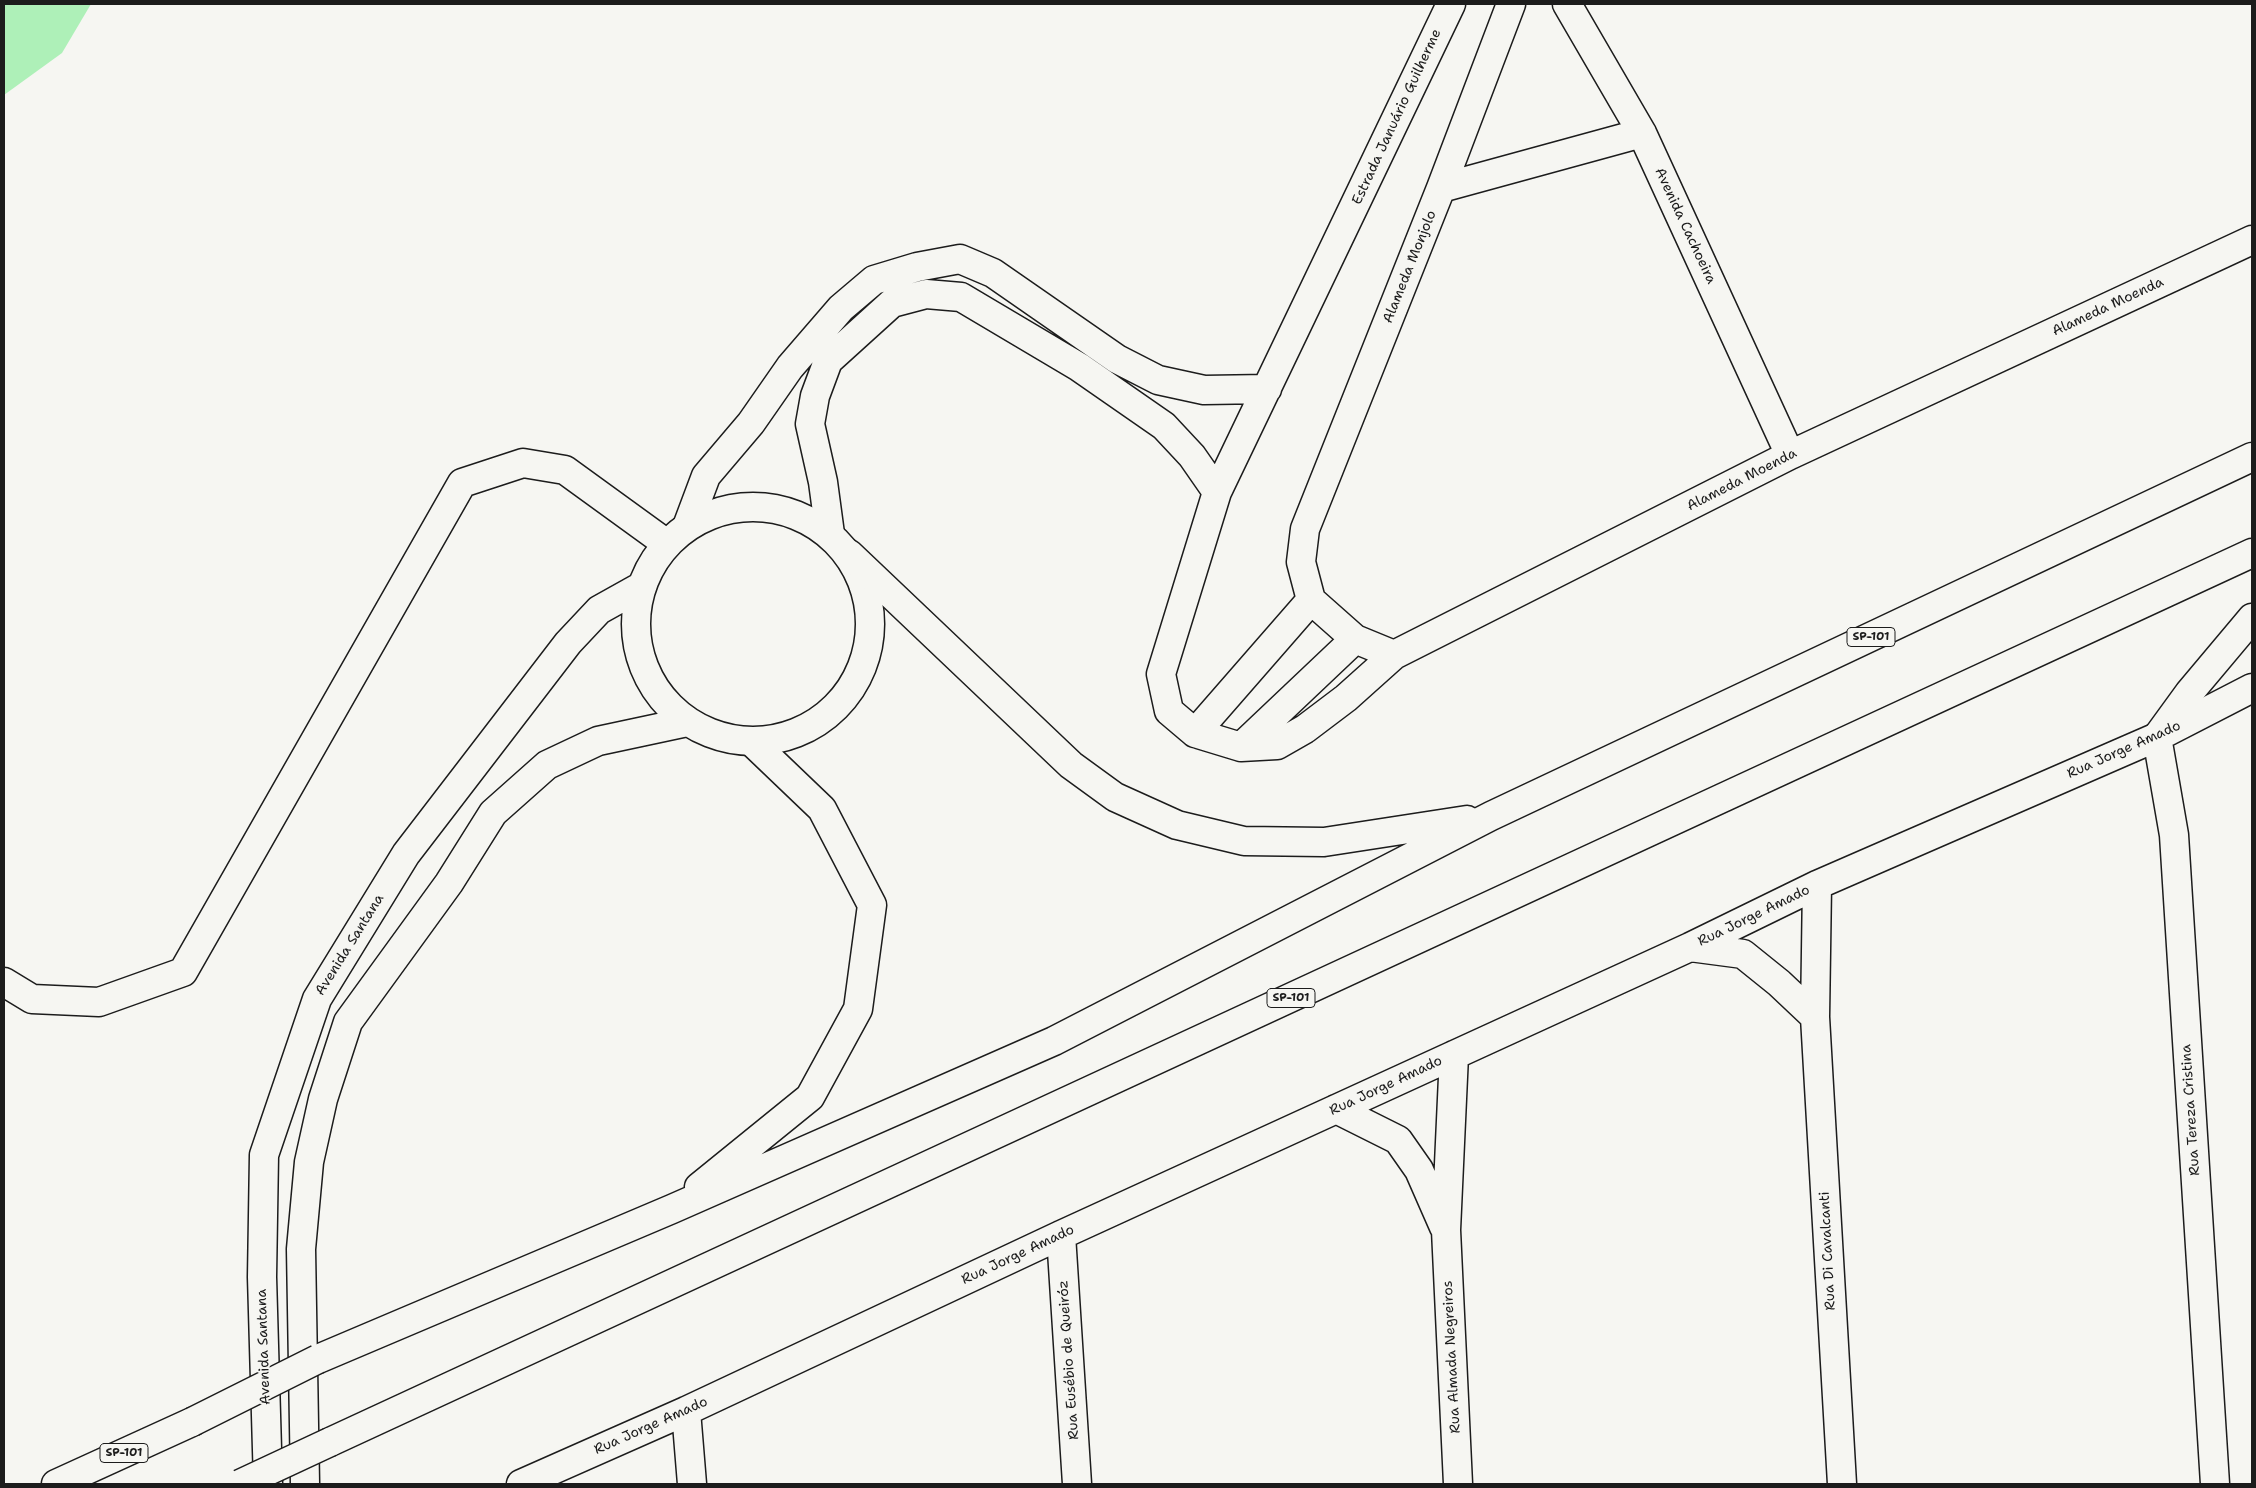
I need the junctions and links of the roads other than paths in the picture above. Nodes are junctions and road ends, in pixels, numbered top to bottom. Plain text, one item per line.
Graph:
1 (1450, 4) edge
2 (1511, 4) edge
3 (1567, 4) edge
4 (1642, 133) junction
5 (1441, 188) junction
6 (2252, 240) edge
7 (1267, 389) junction
8 (1790, 455) junction
9 (2252, 457) edge
10 (1217, 492) junction
11 (688, 524) junction
12 (830, 534) junction
13 (667, 544) junction
14 (2252, 553) edge
15 (849, 554) junction
16 (642, 586) junction
17 (1310, 600) junction
18 (2252, 618) edge
19 (1355, 639) junction
20 (1394, 656) junction
21 (2252, 688) edge
22 (687, 722) junction
23 (1195, 733) junction
24 (2157, 737) junction
25 (752, 742) junction
26 (1241, 747) junction
27 (1491, 816) junction
28 (1817, 886) junction
29 (1690, 946) junction
30 (4, 982) edge
31 (1815, 1017) junction
32 (1454, 1055) junction
33 (1336, 1109) junction
34 (672, 1209) junction
35 (1446, 1230) junction
36 (1061, 1235) junction
37 (686, 1411) junction
38 (56, 1484) edge
39 (240, 1484) edge
40 (268, 1484) edge
41 (305, 1484) edge
42 (520, 1484) edge
43 (692, 1484) edge
44 (1076, 1484) edge
45 (1458, 1484) edge
46 (1842, 1484) edge
47 (2215, 1484) edge

1 - 7 main road, Estrada Januário Guilherme
2 - 5 main road, Alameda Monjolo
3 - 4 main road, Avenida Cachoeira
4 - 5 main road
4 - 8 main road, Avenida Cachoeira
5 - 17 main road, Alameda Monjolo
6 - 8 main road, Alameda Moenda
7 - 10 main road, Estrada Januário Guilherme
7 - 11 main road
8 - 20 main road, Alameda Moenda
9 - 27 main road, SP-101
10 - 12 main road
10 - 23 main road, Estrada Januário Guilherme
11 - 12 main road
11 - 13 main road
12 - 15 main road
13 - 16 main road
13 - 30 main road
14 - 39 main road, SP-101, bridge
15 - 25 main road
15 - 27 main road
16 - 22 main road
16 - 40 main road, Avenida Santana
17 - 19 main road
17 - 23 main road
18 - 24 main road
19 - 20 main road
19 - 26 main road
20 - 26 main road, Alameda Moenda
21 - 24 main road, Rua Jorge Amado
22 - 25 main road
22 - 41 main road
23 - 26 main road
24 - 28 main road, Rua Jorge Amado
24 - 47 main road, Rua Tereza Cristina
25 - 34 main road
27 - 34 main road, SP-101
28 - 29 main road, Rua Jorge Amado
28 - 31 main road, Rua Di Cavalcanti
29 - 31 main road
29 - 32 main road, Rua Jorge Amado
31 - 46 main road, Rua Di Cavalcanti
32 - 33 main road, Rua Jorge Amado
32 - 35 main road, Rua Almada Negreiros
33 - 35 main road, Rua Almada Negreiros
33 - 36 main road, Rua Jorge Amado
34 - 38 main road, SP-101, bridge
35 - 45 main road, Rua Almada Negreiros
36 - 37 main road, Rua Jorge Amado
36 - 44 main road, Rua Eusébio de Queiróz
37 - 42 main road, Rua Jorge Amado
37 - 43 main road

